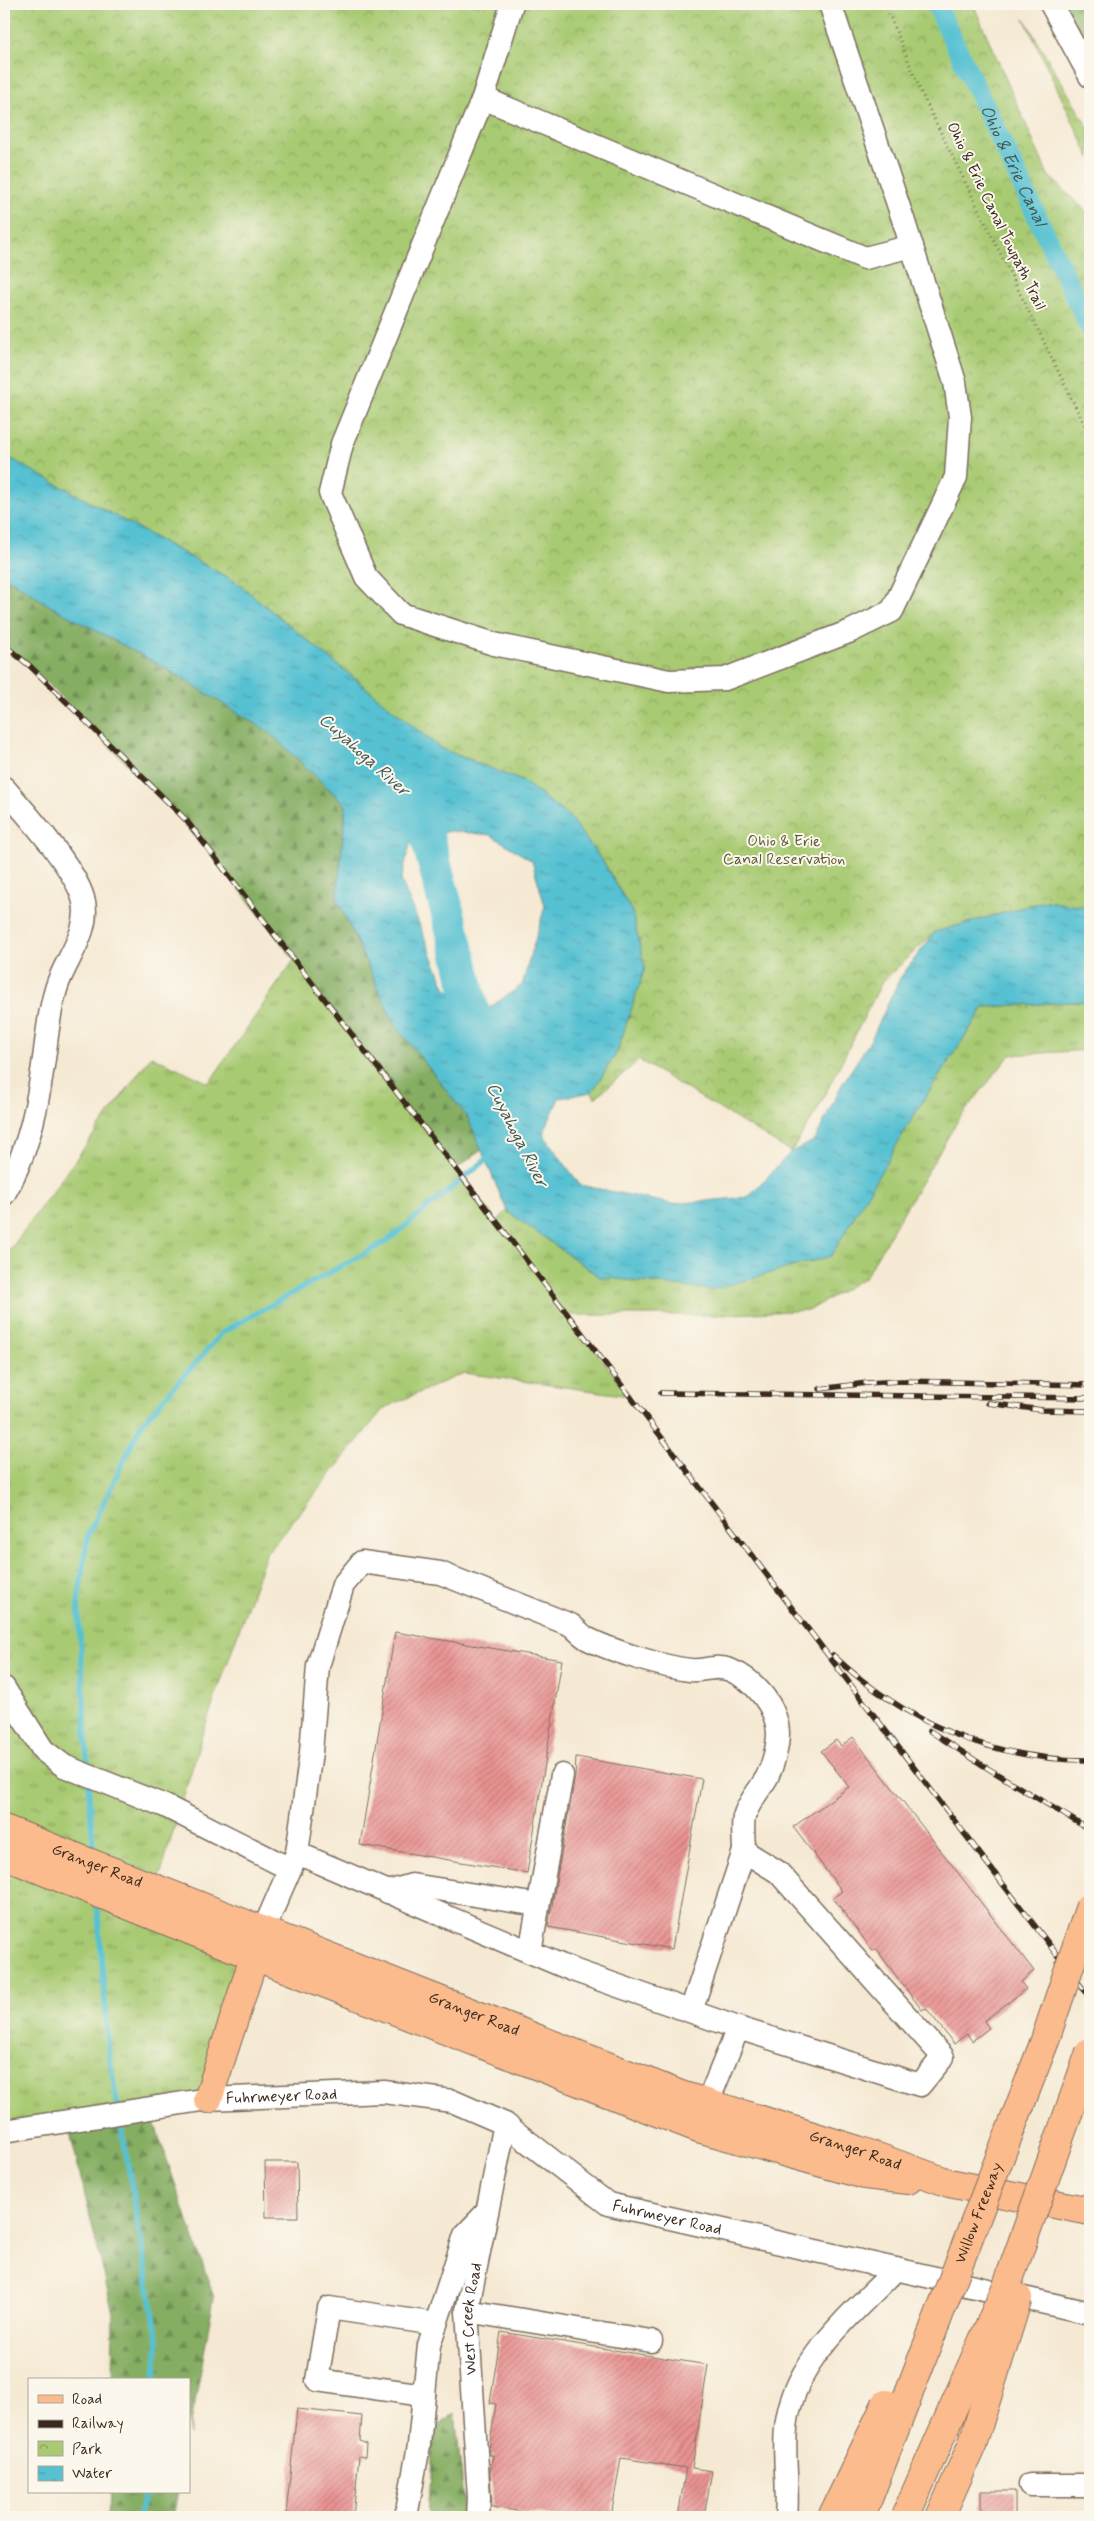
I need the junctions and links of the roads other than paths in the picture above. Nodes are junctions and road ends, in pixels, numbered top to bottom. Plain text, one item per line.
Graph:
1 (512, 4) edge
2 (830, 4) edge
3 (1051, 4) edge
4 (1090, 76) edge
5 (483, 98) junction
6 (912, 246) junction
7 (4, 788) edge
8 (4, 1194) edge
9 (4, 1688) edge
10 (562, 1775) dead end
11 (4, 1830) edge
12 (744, 1851) junction
13 (4, 1855) edge
14 (36, 1855) junction
15 (294, 1861) junction
16 (388, 1892) junction
17 (538, 1905) junction
18 (1090, 1906) edge
19 (258, 1944) junction
20 (530, 1952) junction
21 (690, 2011) junction
22 (738, 2028) junction
23 (1044, 2043) junction
24 (1090, 2052) edge
25 (1090, 2067) edge
26 (208, 2099) junction
27 (703, 2116) junction
28 (504, 2124) junction
29 (4, 2131) edge
30 (1090, 2211) edge
31 (486, 2214) junction
32 (896, 2269) junction
33 (466, 2311) junction
34 (1090, 2312) edge
35 (436, 2324) junction
36 (651, 2341) dead end
37 (424, 2395) junction
38 (1030, 2485) dead end
39 (1090, 2485) edge
40 (406, 2517) edge
41 (478, 2517) edge
42 (786, 2517) edge
43 (832, 2517) edge
44 (861, 2517) edge
45 (905, 2517) edge
46 (940, 2517) edge

1 - 5 street
2 - 6 street
3 - 4 street
5 - 6 street
5 - 6 street
7 - 8 street
9 - 15 street
10 - 17 street
11 - 14 main road, Granger Road
12 - 15 street
12 - 21 street
12 - 22 street
13 - 14 main road, Granger Road
14 - 19 main road, Granger Road
14 - 19 main road, Granger Road
15 - 16 street
15 - 19 street
16 - 17 street
16 - 20 street
17 - 20 street
18 - 23 main road, Willow Freeway, bridge
19 - 26 main road
19 - 27 main road, Granger Road
20 - 21 street
21 - 22 street
22 - 27 street
23 - 43 main road, bridge
23 - 44 main road, Willow Freeway, bridge
24 - 45 main road, bridge
25 - 46 main road, bridge
26 - 28 street, Fuhrmeyer Road
26 - 29 street, Fuhrmeyer Road
27 - 30 main road, Granger Road
28 - 31 street, West Creek Road
28 - 32 street, Fuhrmeyer Road
31 - 33 street, West Creek Road
31 - 35 street
32 - 34 street, Fuhrmeyer Road
32 - 42 street
33 - 36 street
33 - 41 street, West Creek Road
35 - 37 street
35 - 37 street
37 - 40 street
38 - 39 street

